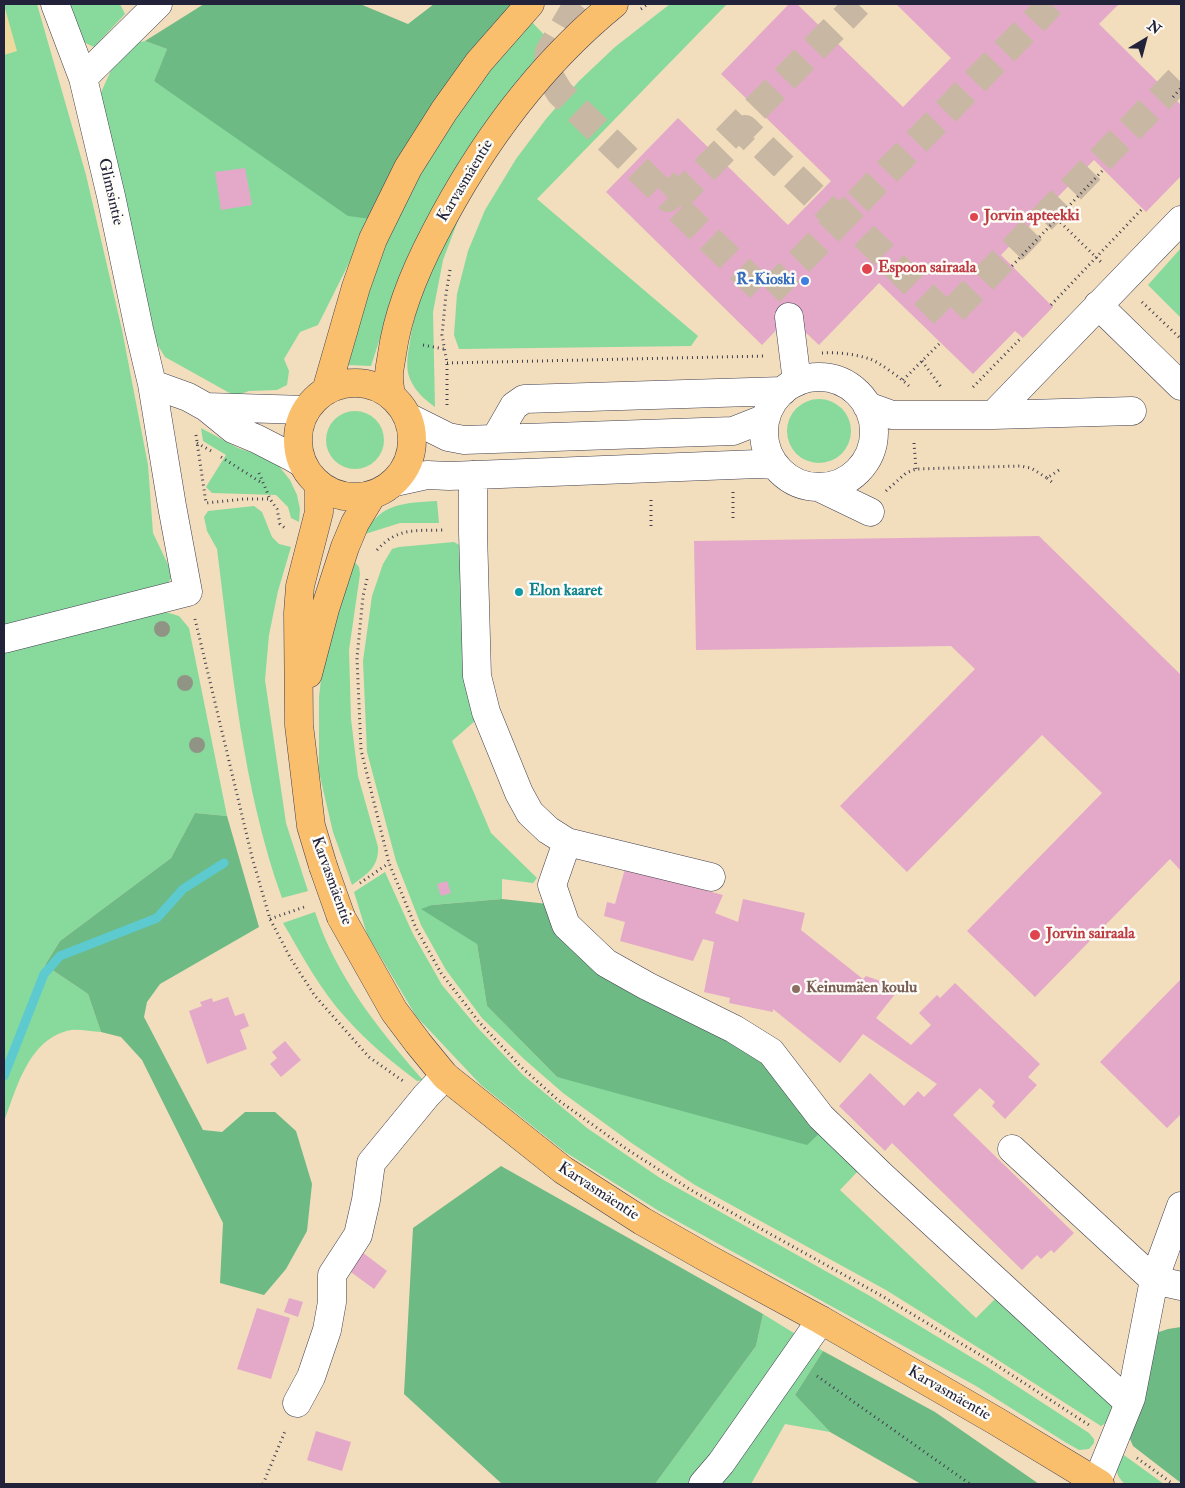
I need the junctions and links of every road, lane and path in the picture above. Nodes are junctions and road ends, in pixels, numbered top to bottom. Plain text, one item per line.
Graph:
1 (55, 4) edge
2 (158, 4) edge
3 (530, 4) edge
4 (648, 4) edge
5 (624, 9) edge
6 (83, 78) junction
7 (1181, 88) edge
8 (1173, 97) dead end
9 (1104, 170) dead end
10 (1143, 208) dead end
11 (1181, 220) edge
12 (451, 264) dead end
13 (1012, 266) dead end
14 (1051, 304) dead end
15 (1098, 305) junction
16 (789, 317) dead end
17 (1022, 337) dead end
18 (940, 343) dead end
19 (922, 361) junction
20 (791, 376) junction
21 (904, 380) junction
22 (152, 384) junction
23 (1181, 386) edge
24 (972, 388) dead end
25 (942, 389) dead end
26 (326, 390) junction
27 (912, 390) dead end
28 (391, 395) junction
29 (197, 402) junction
30 (867, 406) junction
31 (306, 410) junction
32 (1132, 411) dead end
33 (993, 415) junction
34 (408, 418) junction
35 (766, 418) junction
36 (495, 439) junction
37 (196, 442) junction
38 (302, 464) junction
39 (775, 465) junction
40 (861, 468) junction
41 (1062, 468) dead end
42 (473, 475) junction
43 (1047, 478) junction
44 (396, 482) junction
45 (262, 483) dead end
46 (1054, 484) dead end
47 (319, 485) junction
48 (818, 487) junction
49 (372, 496) junction
50 (651, 497) dead end
51 (270, 499) dead end
52 (868, 506) junction
53 (651, 526) dead end
54 (451, 529) dead end
55 (372, 554) dead end
56 (369, 571) dead end
57 (188, 592) junction
58 (4, 639) edge
59 (299, 725) junction
60 (567, 842) junction
61 (389, 863) junction
62 (711, 878) dead end
63 (353, 888) dead end
64 (312, 904) dead end
65 (270, 919) junction
66 (446, 1076) junction
67 (426, 1096) junction
68 (1012, 1149) dead end
69 (1181, 1206) edge
70 (1154, 1280) junction
71 (1181, 1286) edge
72 (821, 1320) junction
73 (794, 1359) junction
74 (297, 1403) joint
75 (1129, 1403) junction
76 (1114, 1441) junction
77 (1099, 1483) edge
78 (263, 1484) edge
79 (703, 1484) edge
80 (970, 1484) edge
81 (1173, 1484) edge

1 - 6 street, Glimsintie
2 - 6 street
3 - 26 main road
4 - 5 path
5 - 28 main road, Karvasmäentie
6 - 22 street, Glimsintie
7 - 8 path
9 - 13 path
10 - 14 path
11 - 15 street
12 - 20 path
15 - 23 street
15 - 33 street
16 - 20 street
17 - 24 path
18 - 19 path
19 - 21 path
19 - 25 path
20 - 21 path
20 - 30 street
20 - 35 street
20 - 36 street
21 - 27 path
22 - 29 street
22 - 57 street, Glimsintie
26 - 28 main road
26 - 31 main road
28 - 34 main road
29 - 31 street
29 - 37 path
29 - 38 street
30 - 33 street
30 - 40 street
31 - 38 main road
32 - 33 street
34 - 36 street
34 - 44 main road
35 - 36 street
35 - 39 street
37 - 45 path
37 - 51 path
38 - 47 main road
39 - 42 street
39 - 48 street
40 - 48 street
40 - 52 street
41 - 43 path
42 - 44 street
42 - 60 street
43 - 46 path
43 - 52 path
44 - 49 main road
47 - 49 main road
47 - 59 main road, Karvasmäentie
48 - 52 street
49 - 59 main road, Karvasmäentie
50 - 53 path
54 - 55 path
56 - 61 path
57 - 58 street
57 - 65 path
59 - 66 main road, Karvasmäentie, bridge
60 - 62 street
60 - 75 street
61 - 63 path
61 - 76 path
64 - 65 path
65 - 67 path
66 - 67 street
66 - 72 main road, Karvasmäentie
67 - 74 street
68 - 70 street
69 - 70 street
70 - 71 street
70 - 75 street
72 - 73 street
72 - 77 main road, Karvasmäentie
73 - 79 street
73 - 80 path
74 - 78 path
75 - 76 street
76 - 77 street
76 - 81 path

